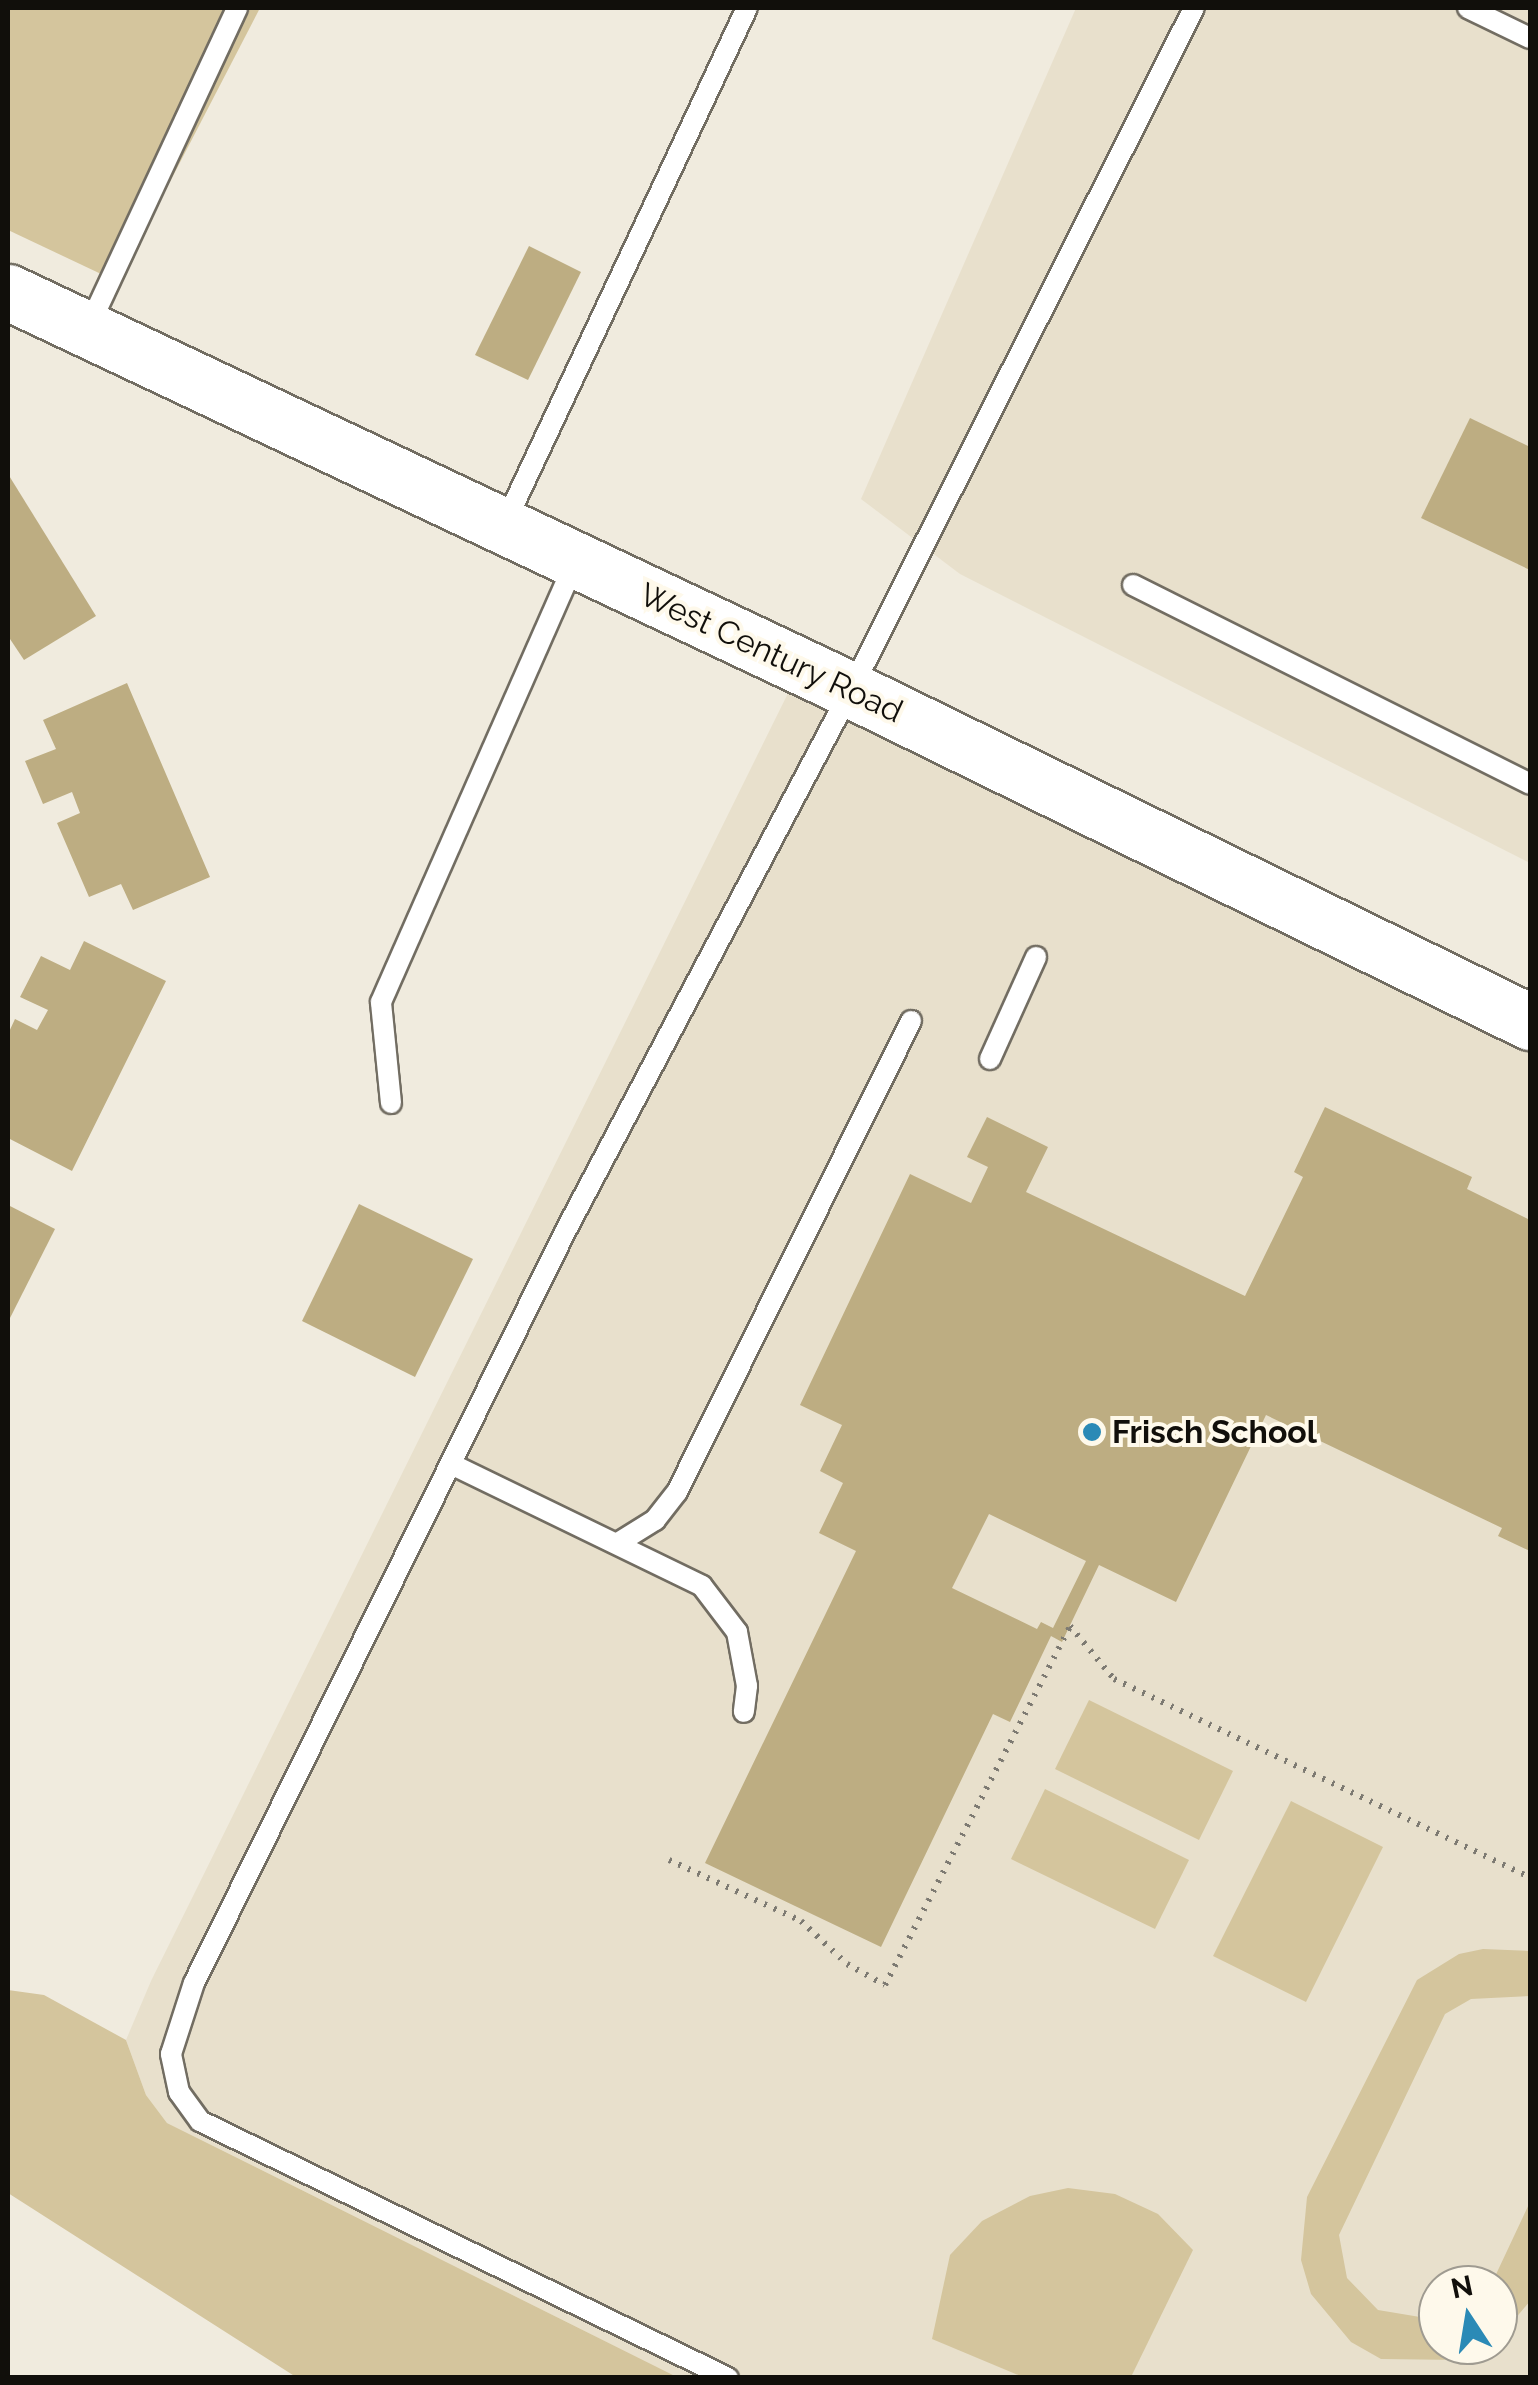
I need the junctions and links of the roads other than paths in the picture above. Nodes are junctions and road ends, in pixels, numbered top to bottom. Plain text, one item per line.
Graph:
1 (237, 8) edge
2 (747, 8) edge
3 (1194, 8) edge
4 (1468, 8) edge
5 (1530, 38) edge
6 (8, 292) edge
7 (87, 330) junction
8 (503, 526) junction
9 (576, 560) junction
10 (1133, 586) dead end
11 (851, 690) junction
12 (1530, 784) edge
13 (1036, 956) dead end
14 (911, 1020) dead end
15 (1530, 1022) edge
16 (990, 1059) dead end
17 (391, 1103) dead end
18 (451, 1464) junction
19 (618, 1542) junction
20 (744, 1712) dead end
21 (728, 2378) edge

1 - 7 lane
2 - 8 lane
3 - 11 lane
4 - 5 lane
6 - 7 main road, West Century Road
7 - 8 main road, West Century Road
8 - 9 main road, West Century Road
9 - 11 main road, West Century Road
9 - 17 lane
10 - 12 lane
11 - 15 main road, West Century Road
11 - 18 lane
13 - 16 lane
14 - 19 lane
18 - 19 lane
18 - 21 lane
19 - 20 lane

